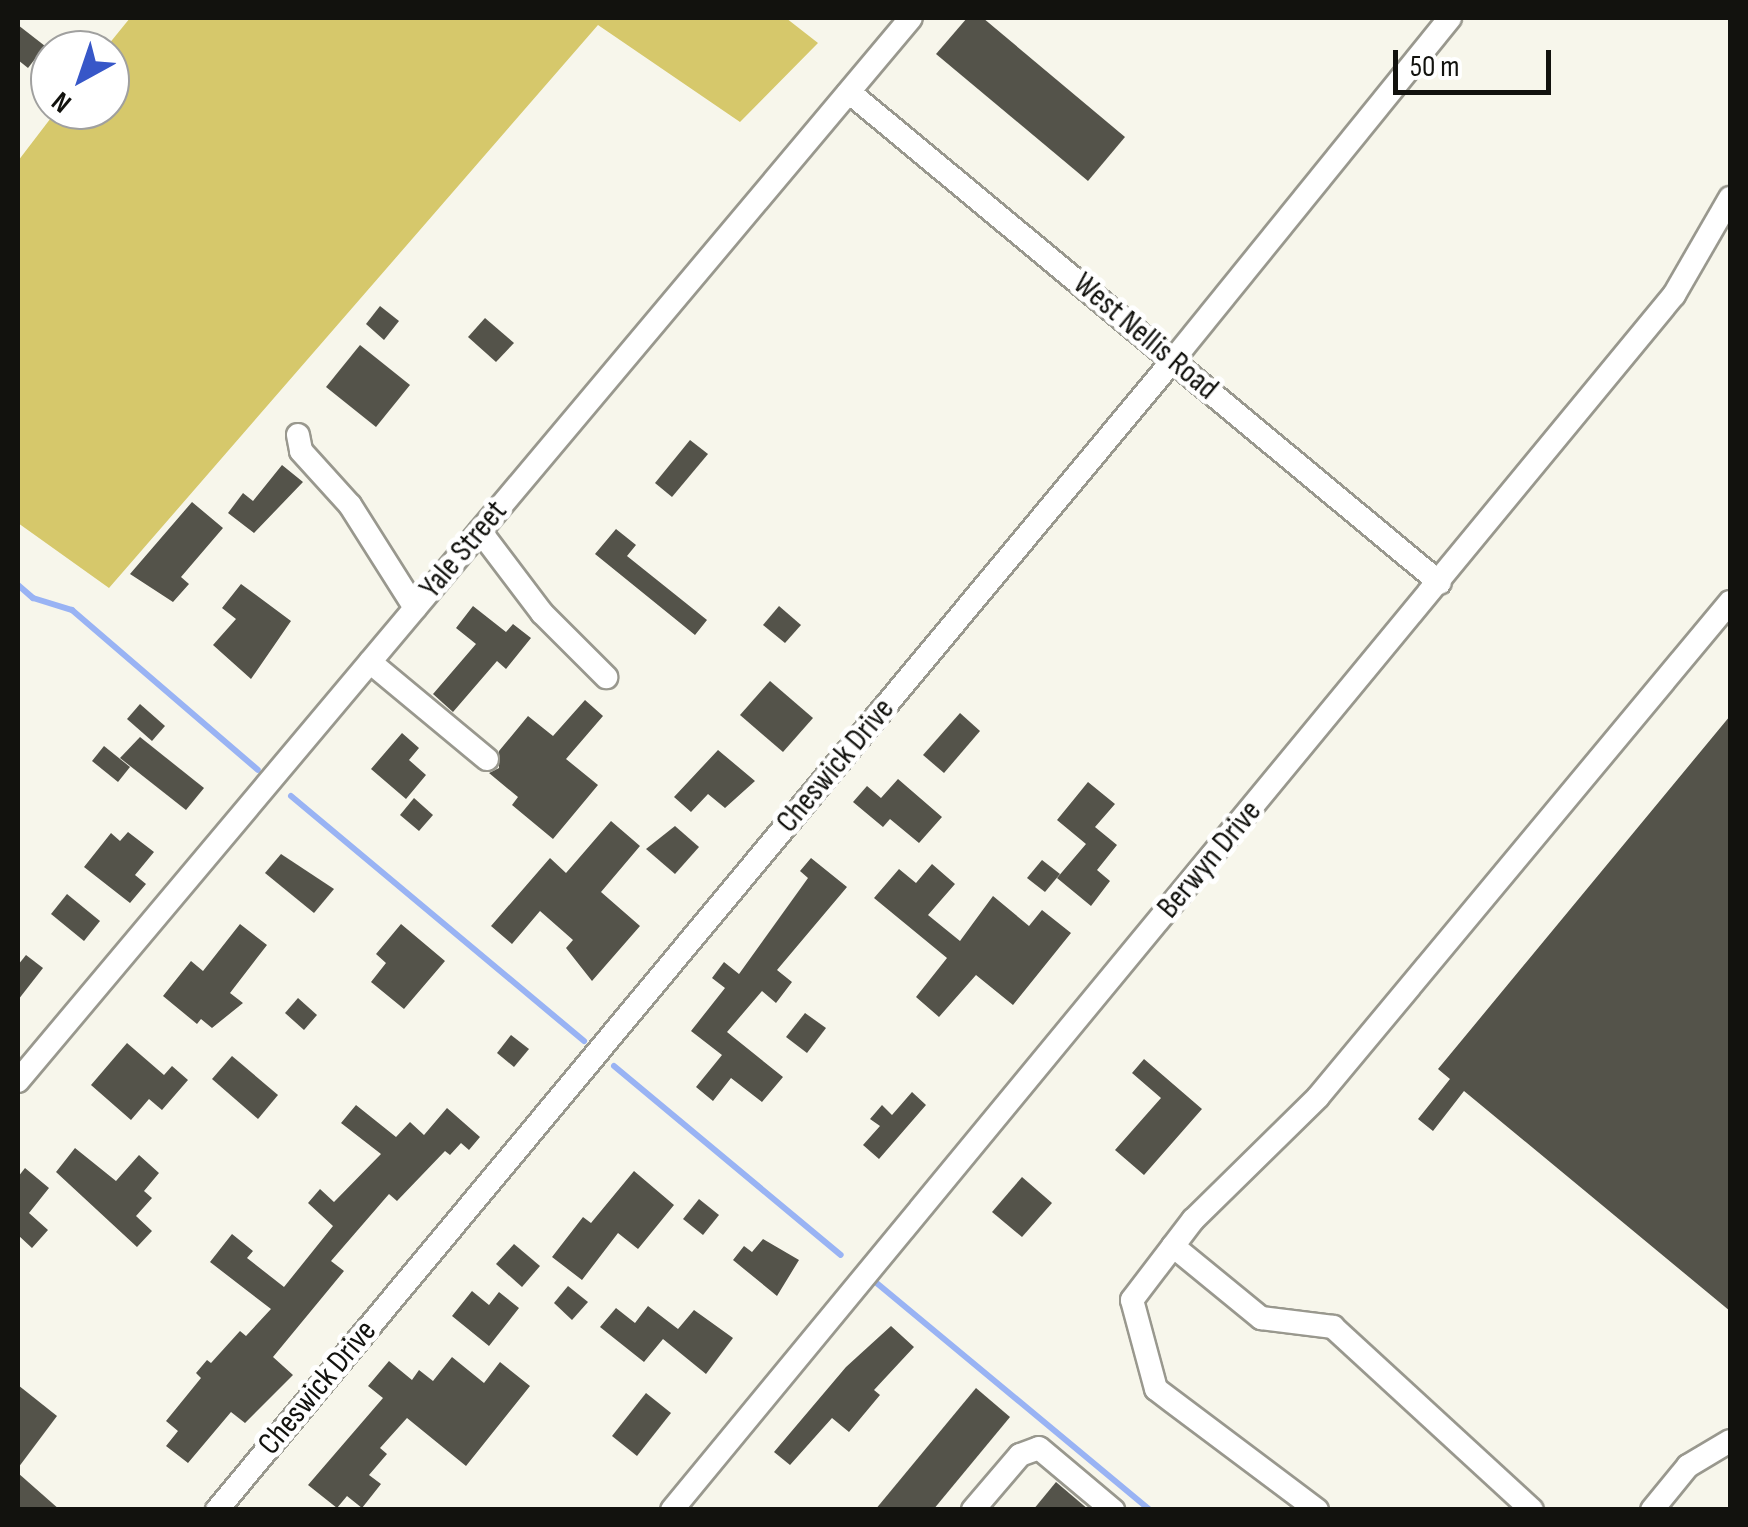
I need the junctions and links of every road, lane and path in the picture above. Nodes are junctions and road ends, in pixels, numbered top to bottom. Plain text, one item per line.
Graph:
1 (910, 18) edge
2 (1450, 18) edge
3 (849, 92) junction
4 (1730, 198) edge
5 (1173, 360) junction
6 (298, 436) dead end
7 (480, 531) junction
8 (1440, 583) junction
9 (1730, 602) edge
10 (415, 608) junction
11 (370, 662) junction
12 (606, 677) dead end
13 (487, 760) dead end
14 (18, 1081) edge
15 (1173, 1246) junction
16 (1730, 1440) edge
17 (217, 1510) edge
18 (672, 1510) edge
19 (973, 1510) edge
20 (1113, 1510) edge
21 (1316, 1510) edge
22 (1532, 1510) edge
23 (1652, 1510) edge

1 - 3 street, Yale Street
2 - 5 street, Cheswick Drive
3 - 5 street, West Nellis Road
3 - 7 street, Yale Street
4 - 8 street, Berwyn Drive
5 - 8 street, West Nellis Road
5 - 17 street, Cheswick Drive
6 - 10 street
7 - 10 street, Yale Street
7 - 12 street
8 - 18 street, Berwyn Drive
9 - 15 street
10 - 11 street, Yale Street
11 - 13 street
11 - 14 street, Yale Street
15 - 21 street
15 - 22 street
16 - 23 street
19 - 20 street

